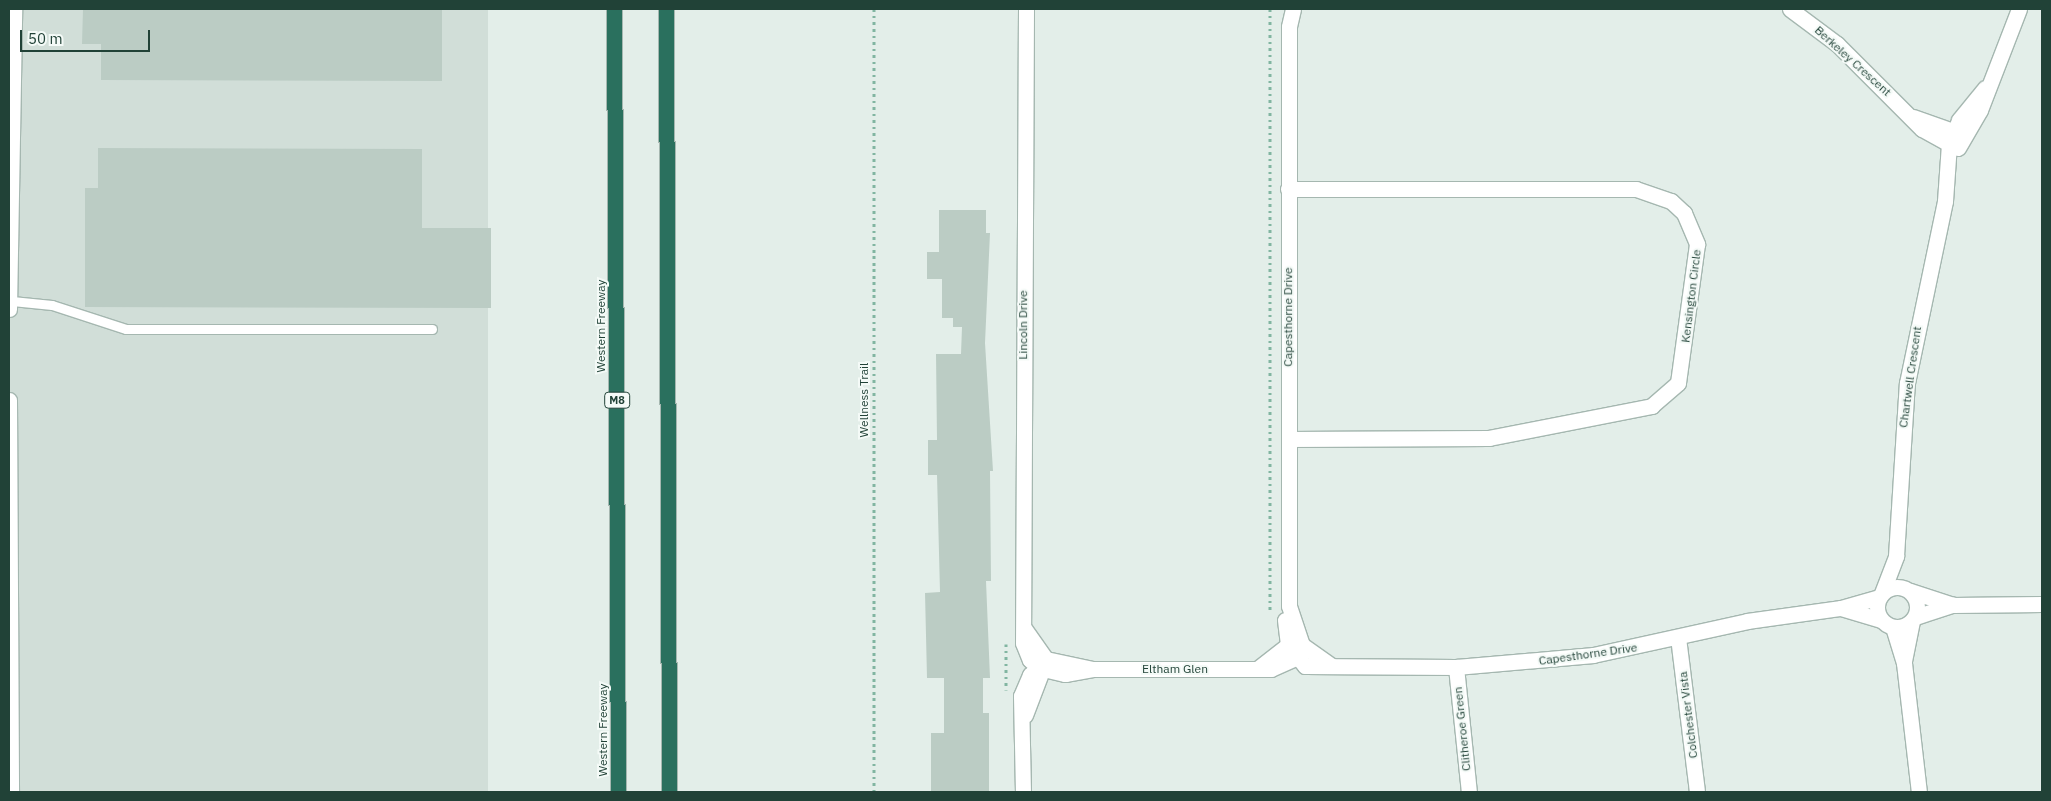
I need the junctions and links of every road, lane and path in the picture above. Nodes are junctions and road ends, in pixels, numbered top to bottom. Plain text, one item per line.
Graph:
1 (14, 9) edge
2 (614, 9) edge
3 (666, 9) edge
4 (874, 9) edge
5 (1270, 9) edge
6 (1284, 9) edge
7 (1293, 9) edge
8 (1790, 9) edge
9 (2019, 9) edge
10 (1023, 13) edge
11 (1289, 27) junction
12 (1954, 139) junction
13 (1288, 189) junction
14 (10, 305) edge
15 (432, 329) dead end
16 (9, 400) edge
17 (1289, 439) junction
18 (1896, 556) junction
19 (1908, 590) junction
20 (1881, 595) junction
21 (2042, 604) edge
22 (1953, 605) junction
23 (1841, 608) junction
24 (1914, 619) junction
25 (1270, 623) dead end
26 (1887, 623) junction
27 (1678, 637) junction
28 (1295, 649) junction
29 (1904, 663) junction
30 (1041, 666) junction
31 (1456, 667) junction
32 (11, 792) edge
33 (618, 792) edge
34 (669, 792) edge
35 (874, 792) edge
36 (1023, 792) edge
37 (1469, 792) edge
38 (1697, 792) edge
39 (1919, 792) edge

1 - 14 street
2 - 33 highway, Western Freeway / M8
3 - 34 highway
4 - 35 path, Wellness Trail
5 - 25 path
6 - 11 street, Capesthorne Drive
7 - 11 street, Capesthorne Drive
8 - 12 street, Berkeley Crescent
9 - 12 street, Chartwell Crescent
10 - 30 street, Lincoln Drive
11 - 13 street, Capesthorne Drive
12 - 18 street, Chartwell Crescent
13 - 17 street, Capesthorne Drive
13 - 17 street, Kensington Circle
14 - 15 lane
16 - 32 street
17 - 28 street, Capesthorne Drive
18 - 19 street, Chartwell Crescent
18 - 20 street, Chartwell Crescent
19 - 20 street
19 - 22 street
19 - 24 street
20 - 23 street, Capesthorne Drive
20 - 26 street
21 - 22 street
22 - 24 street
23 - 26 street, Capesthorne Drive
23 - 27 street, Capesthorne Drive
24 - 26 street
24 - 29 street
26 - 29 street
27 - 31 street, Capesthorne Drive
27 - 38 street, Colchester Vista
28 - 30 street, Eltham Glen
28 - 31 street, Capesthorne Drive
29 - 39 street
30 - 36 street
31 - 37 street, Clitheroe Green

